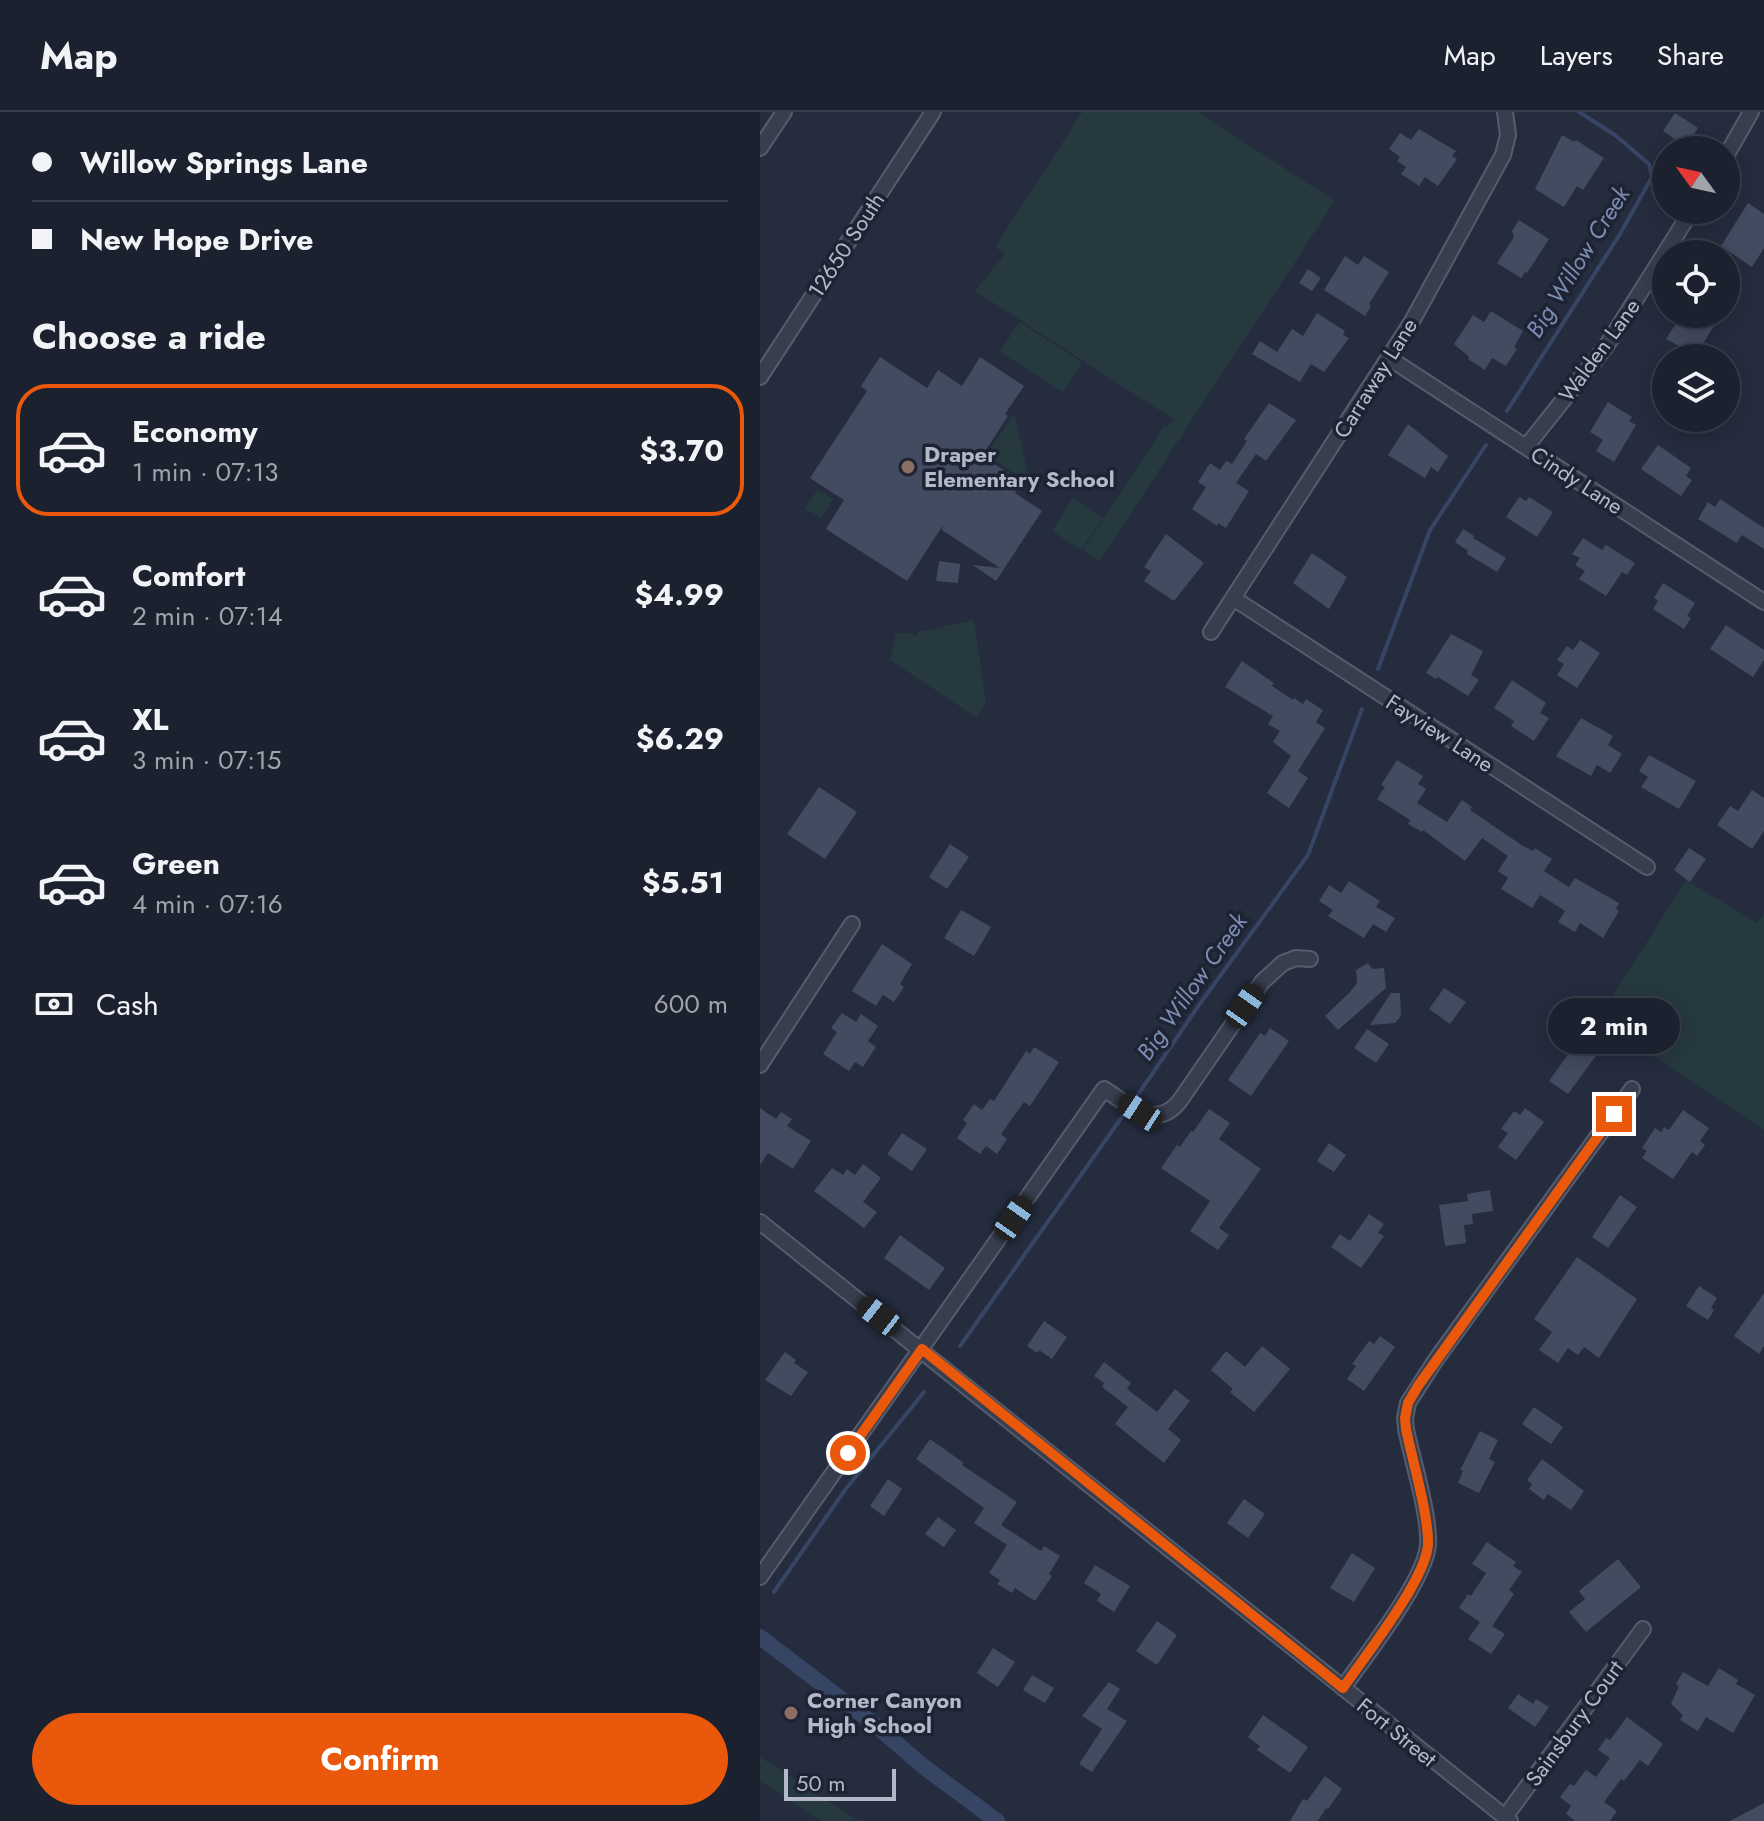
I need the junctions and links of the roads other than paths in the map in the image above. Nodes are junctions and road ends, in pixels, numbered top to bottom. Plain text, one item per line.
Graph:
1 (784, 112) edge
2 (933, 112) edge
3 (1505, 112) edge
4 (1751, 112) edge
5 (1737, 136) edge
6 (760, 148) edge
7 (1683, 224) edge
8 (1389, 358) junction
9 (760, 377) edge
10 (1526, 447) junction
11 (1233, 598) junction
12 (1764, 602) edge
13 (1211, 632) dead end
14 (1647, 867) dead end
15 (852, 924) dead end
16 (1310, 959) dead end
17 (760, 1065) edge
18 (1632, 1089) dead end
19 (760, 1222) edge
20 (922, 1349) junction
21 (760, 1577) edge
22 (1643, 1629) dead end
23 (1343, 1688) junction
24 (1508, 1819) edge

1 - 6 street
2 - 9 street, 12650 South
3 - 8 street, Carraway Lane
4 - 5 street
7 - 10 street, Walden Lane
8 - 10 street, Cindy Lane
8 - 11 street, Carraway Lane
10 - 12 street, Cindy Lane
11 - 13 street, Carraway Lane
11 - 14 street, Fayview Lane
15 - 17 street
16 - 20 street
18 - 23 street
19 - 20 street, Fort Street
20 - 21 street
20 - 23 street, Fort Street
22 - 24 street, Sainsbury Court
23 - 24 street, Fort Street

